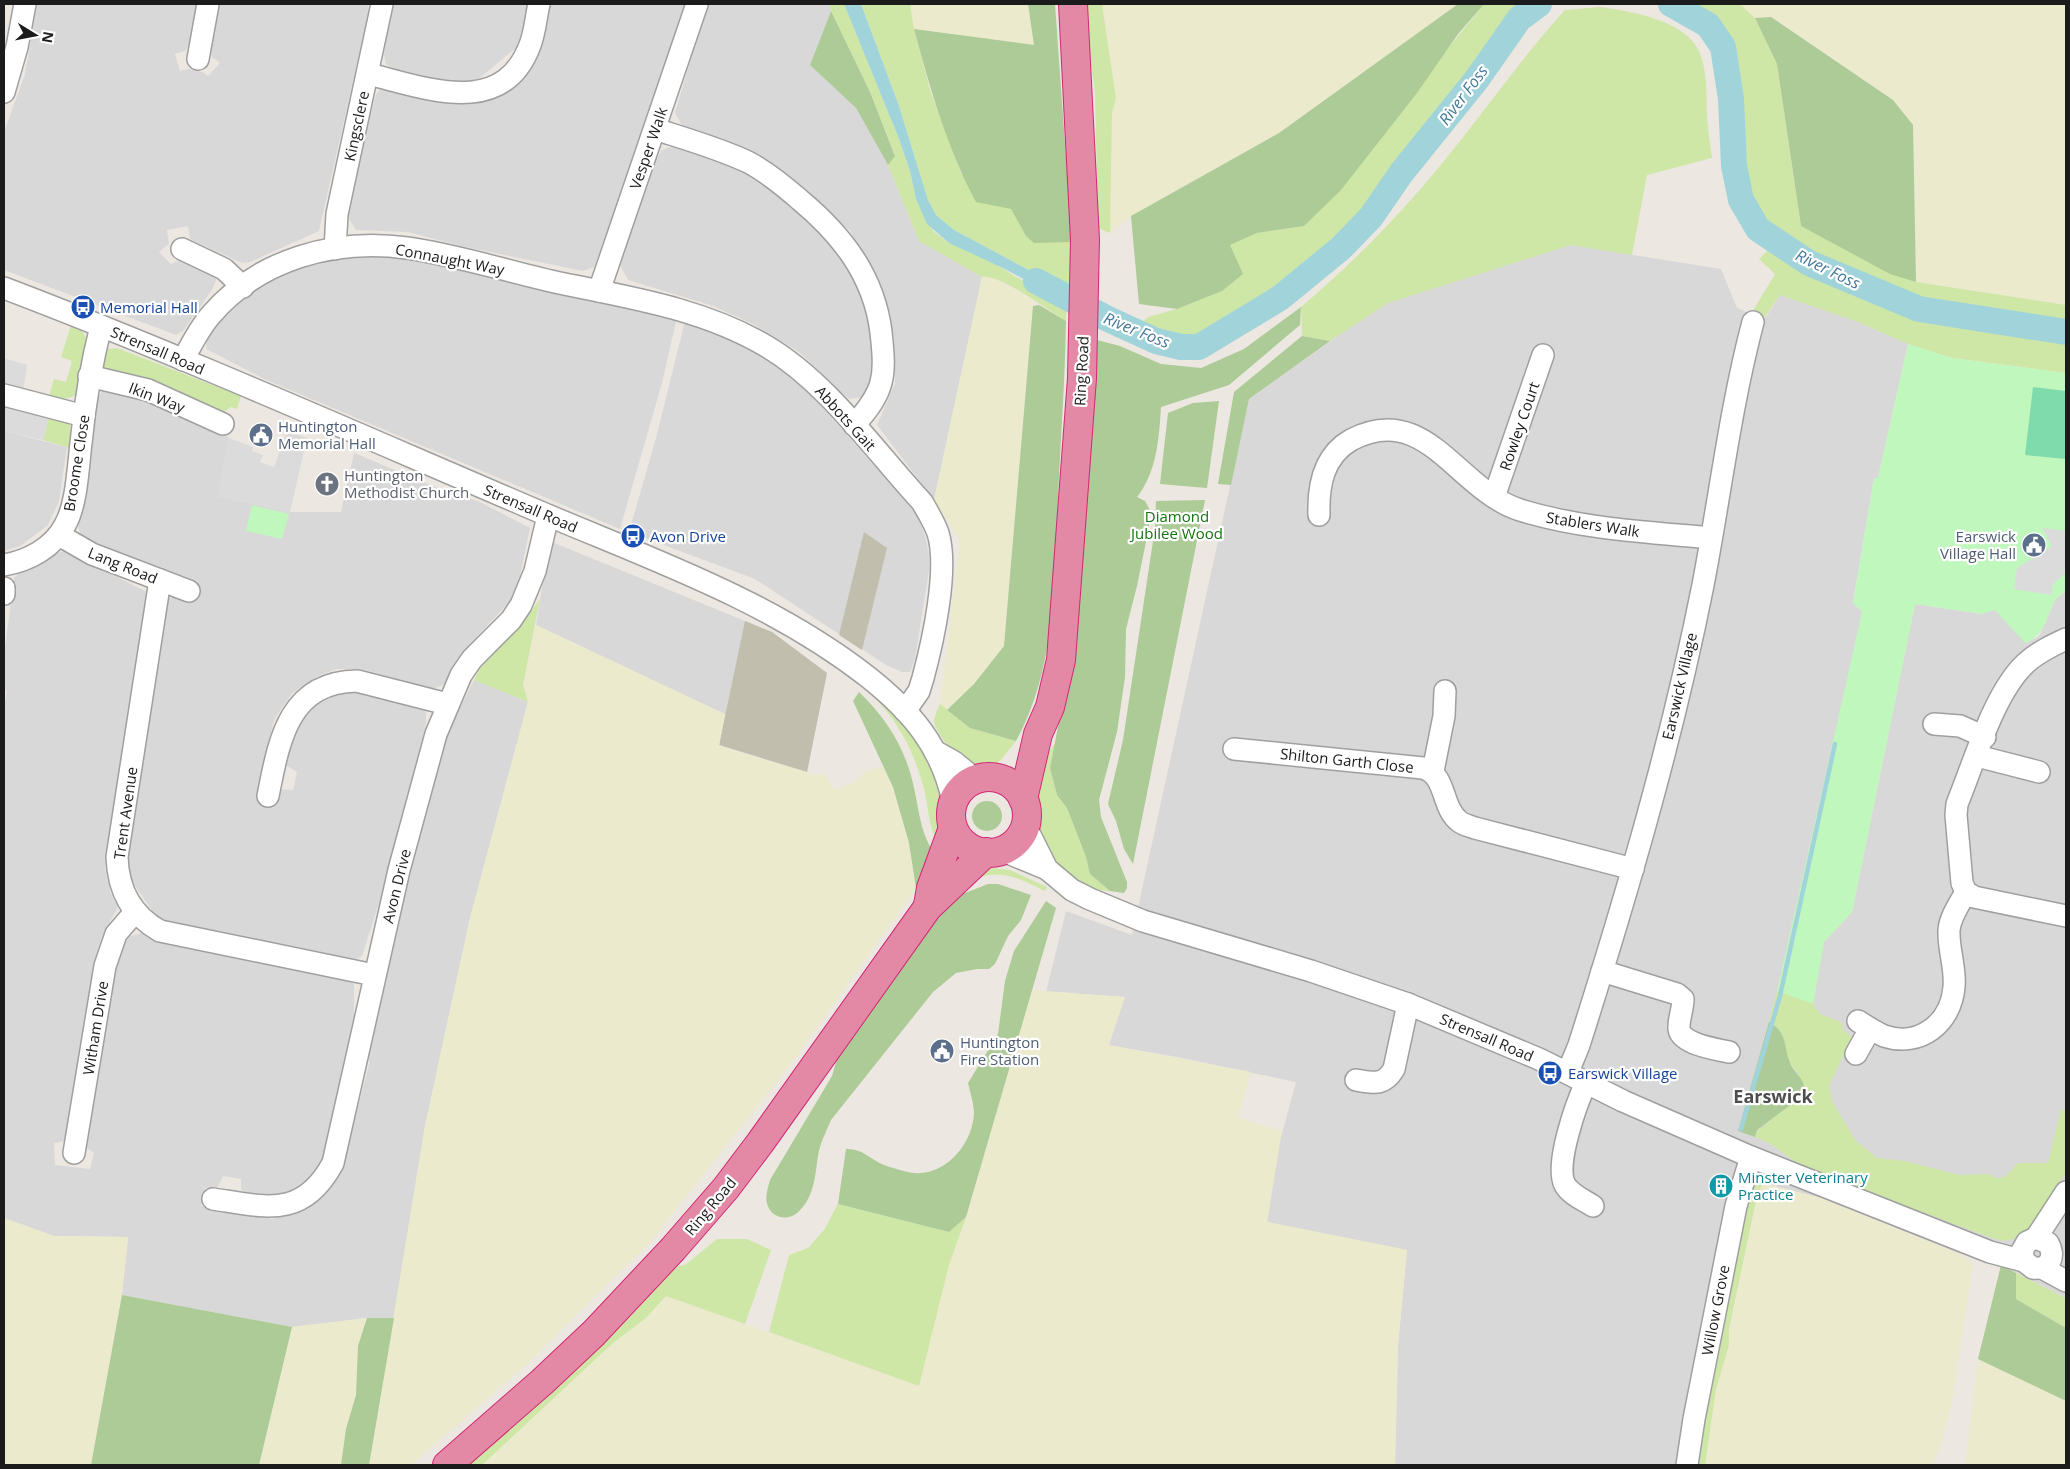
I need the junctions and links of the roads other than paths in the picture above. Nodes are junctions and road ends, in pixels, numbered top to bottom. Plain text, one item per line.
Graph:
1 (25, 4) edge
2 (208, 4) edge
3 (382, 4) edge
4 (539, 4) edge
5 (697, 4) edge
6 (1073, 4) edge
7 (197, 62) dead end
8 (368, 74) junction
9 (4, 92) edge
10 (655, 130) junction
11 (179, 248) dead end
12 (335, 248) junction
13 (551, 281) joint
14 (243, 287) junction
15 (4, 288) edge
16 (599, 291) junction
17 (1753, 322) dead end
18 (101, 326) junction
19 (1543, 355) dead end
20 (182, 360) junction
21 (89, 376) junction
22 (4, 395) edge
23 (84, 416) junction
24 (223, 424) dead end
25 (854, 425) junction
26 (1494, 497) junction
27 (1319, 515) dead end
28 (548, 516) junction
29 (59, 535) junction
30 (1711, 538) junction
31 (4, 565) edge
32 (160, 580) junction
33 (4, 588) edge
34 (189, 591) dead end
35 (4, 594) edge
36 (2066, 639) edge
37 (1445, 690) dead end
38 (447, 704) junction
39 (904, 711) junction
40 (1934, 724) dead end
41 (1038, 734) junction
42 (1985, 736) junction
43 (1234, 749) dead end
44 (938, 753) junction
45 (1977, 756) junction
46 (1432, 771) junction
47 (2039, 772) dead end
48 (984, 778) junction
49 (275, 785) dead end
50 (1024, 812) junction
51 (953, 815) junction
52 (993, 851) junction
53 (1047, 869) junction
54 (1633, 869) junction
55 (1966, 892) junction
56 (928, 907) junction
57 (135, 912) junction
58 (2066, 916) edge
59 (1602, 972) junction
60 (374, 975) junction
61 (1408, 1004) junction
62 (1729, 1052) dead end
63 (1856, 1054) dead end
64 (1577, 1078) junction
65 (1356, 1080) dead end
66 (74, 1153) dead end
67 (1751, 1157) junction
68 (224, 1196) dead end
69 (2062, 1197) edge
70 (1593, 1206) dead end
71 (2042, 1255) edge
72 (2066, 1281) edge
73 (447, 1465) edge
74 (1688, 1465) edge

1 - 9 street
2 - 7 street
3 - 8 street, Kingsclere
4 - 8 street
5 - 10 street, Vesper Walk
6 - 41 highway, Ring Road
8 - 12 street, Kingsclere
10 - 16 street, Vesper Walk
10 - 25 street
11 - 14 street
12 - 13 street, Connaught Way
12 - 14 street, Connaught Way
13 - 16 street, Abbots Gait
14 - 20 street, Connaught Way
15 - 18 street, Strensall Road
16 - 25 street, Abbots Gait
17 - 30 street, Earswick Village
18 - 20 street, Strensall Road
18 - 21 street, Broome Close
19 - 26 street, Rowley Court
20 - 28 street, Strensall Road
21 - 23 street, Broome Close
21 - 24 street, Ikin Way
22 - 23 street
23 - 29 street, Broome Close
25 - 39 street, Abbots Gait
26 - 27 street, Stablers Walk
26 - 30 street, Stablers Walk
28 - 38 street, Avon Drive
28 - 39 street, Strensall Road
29 - 31 street, Broome Close
29 - 32 street, Lang Road
30 - 54 street, Earswick Village
32 - 34 street, Lang Road
32 - 57 street, Trent Avenue
33 - 35 street
36 - 42 street
37 - 46 street
38 - 49 street
38 - 60 street, Avon Drive
39 - 44 street, Strensall Road
40 - 42 street
41 - 48 highway, Ring Road
41 - 50 highway, Ring Road
42 - 45 street
43 - 46 street, Shilton Garth Close
44 - 48 street, Strensall Road
44 - 51 street, Strensall Road
45 - 47 street
45 - 55 street
46 - 54 street, Shilton Garth Close
48 - 50 highway
48 - 51 highway
50 - 52 highway
50 - 53 street, Strensall Road
51 - 52 highway
51 - 56 highway, Ring Road
52 - 53 street, Strensall Road
52 - 56 highway, Ring Road
53 - 61 street, Strensall Road
54 - 59 street, Earswick Village
55 - 58 street
55 - 63 street
56 - 73 highway, Ring Road
57 - 60 street, Trent Avenue
57 - 66 street, Witham Drive
59 - 62 street
59 - 64 street, Earswick Village
60 - 68 street, Avon Drive
61 - 64 street, Strensall Road
61 - 65 street
64 - 67 street, Strensall Road
64 - 70 street, Earswick Village
67 - 71 street, Strensall Road
67 - 74 street, Willow Grove
69 - 71 street
71 - 72 street, Strensall Road

